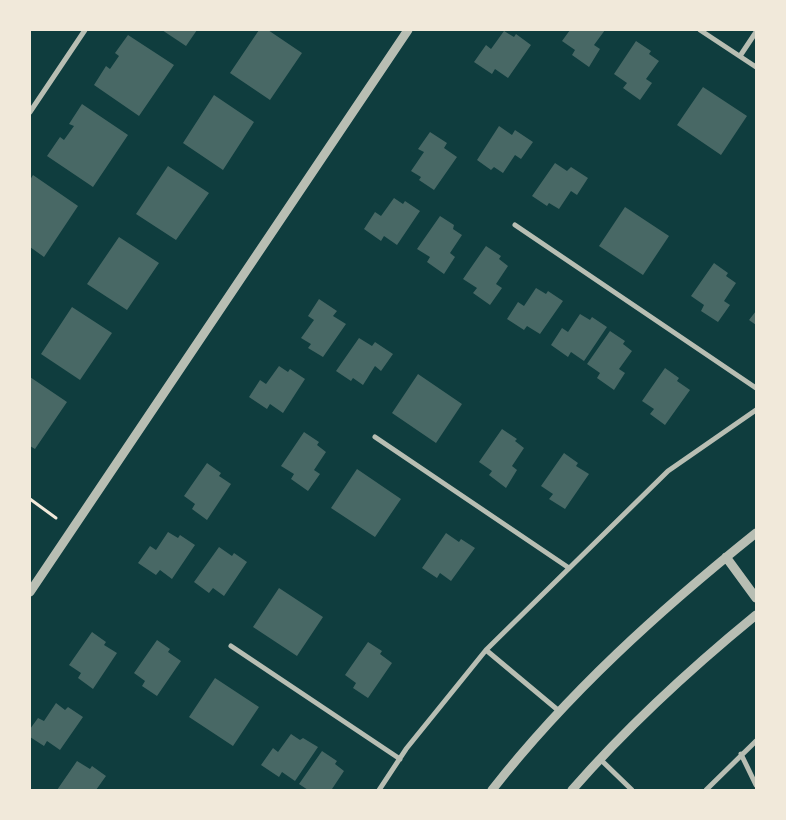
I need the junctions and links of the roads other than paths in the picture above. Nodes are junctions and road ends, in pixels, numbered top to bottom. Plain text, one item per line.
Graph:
1 (85, 30) edge
2 (408, 30) edge
3 (700, 30) edge
4 (756, 32) edge
5 (740, 56) junction
6 (756, 67) edge
7 (30, 112) edge
8 (515, 225) dead end
9 (756, 388) edge
10 (756, 410) edge
11 (375, 438) dead end
12 (756, 533) edge
13 (726, 557) junction
14 (569, 568) junction
15 (30, 592) edge
16 (756, 598) edge
17 (756, 615) edge
18 (231, 646) dead end
19 (486, 650) junction
20 (560, 711) junction
21 (756, 741) edge
22 (741, 754) junction
23 (400, 759) junction
24 (599, 759) junction
25 (756, 785) edge
26 (380, 790) edge
27 (492, 790) edge
28 (572, 790) edge
29 (632, 790) edge
30 (706, 790) edge

1 - 7 street
2 - 15 street
3 - 5 street
4 - 5 street
5 - 6 street
8 - 9 street
10 - 14 street
11 - 14 street
12 - 13 street
13 - 16 street
13 - 20 street
14 - 19 street
17 - 24 street
18 - 23 street
19 - 20 street
19 - 23 street
20 - 27 street
21 - 22 street
22 - 25 street
22 - 30 street
23 - 26 street
24 - 28 street
24 - 29 street

